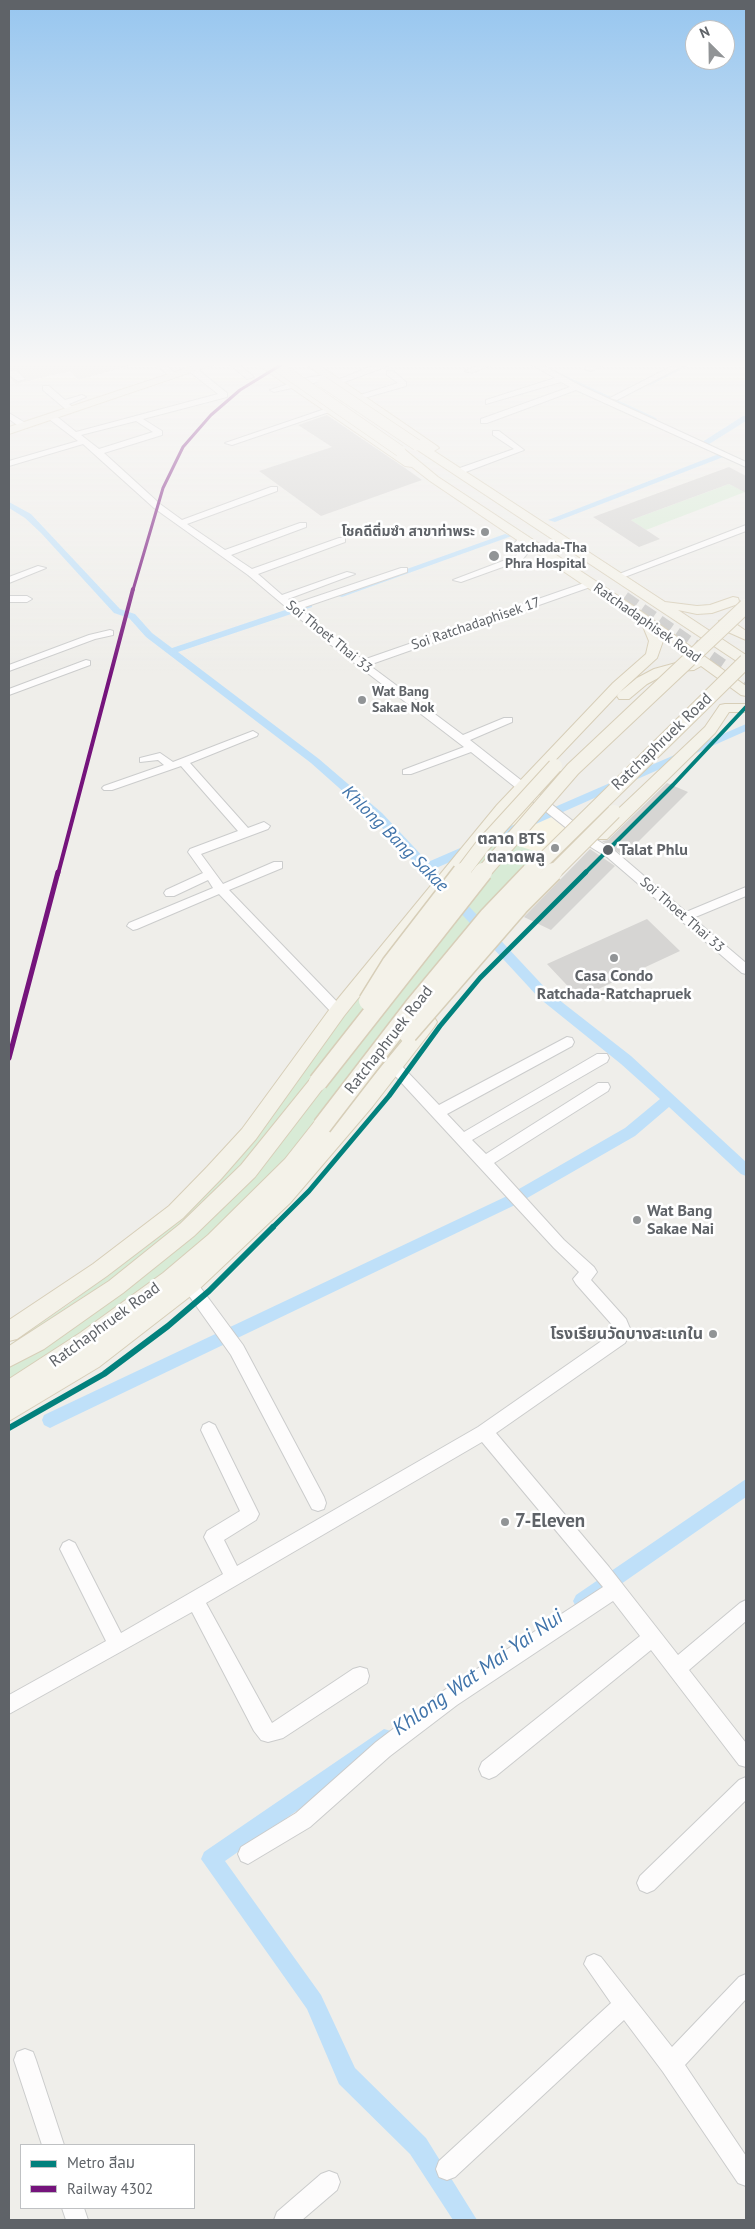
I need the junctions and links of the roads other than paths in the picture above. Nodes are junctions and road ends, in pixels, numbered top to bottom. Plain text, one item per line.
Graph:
1 (114, 467) edge
2 (414, 467) edge
3 (420, 467) edge
4 (429, 467) edge
5 (444, 467) edge
6 (454, 467) edge
7 (455, 467) edge
8 (468, 467) edge
9 (459, 470) junction
10 (434, 479) junction
11 (274, 489) dead end
12 (181, 523) junction
13 (303, 525) dead end
14 (746, 528) edge
15 (523, 539) junction
16 (342, 540) dead end
17 (224, 554) junction
18 (40, 568) dead end
19 (404, 570) dead end
20 (251, 573) junction
21 (350, 574) dead end
22 (619, 576) junction
23 (9, 580) edge
24 (458, 580) dead end
25 (590, 584) junction
26 (746, 590) edge
27 (648, 596) junction
28 (628, 597) joint
29 (282, 598) junction
30 (9, 599) edge
31 (26, 599) dead end
32 (740, 604) edge
33 (295, 609) junction
34 (726, 618) junction
35 (648, 624) junction
36 (110, 633) dead end
37 (746, 636) edge
38 (652, 655) junction
39 (743, 657) edge
40 (86, 663) dead end
41 (362, 664) junction
42 (9, 668) edge
43 (718, 672) junction
44 (9, 692) edge
45 (746, 692) edge
46 (610, 708) junction
47 (725, 708) junction
48 (746, 708) edge
49 (508, 720) dead end
50 (253, 734) dead end
51 (462, 739) junction
52 (473, 747) junction
53 (144, 760) dead end
54 (177, 764) junction
55 (407, 772) dead end
56 (522, 787) junction
57 (108, 788) dead end
58 (264, 826) dead end
59 (245, 832) junction
60 (593, 843) junction
61 (278, 865) dead end
62 (210, 875) junction
63 (220, 888) junction
64 (746, 891) edge
65 (170, 893) dead end
66 (685, 917) junction
67 (133, 926) dead end
68 (746, 970) edge
69 (338, 1011) junction
70 (566, 1042) dead end
71 (602, 1058) dead end
72 (393, 1066) junction
73 (318, 1082) junction
74 (603, 1087) dead end
75 (437, 1113) junction
76 (322, 1126) junction
77 (463, 1139) junction
78 (485, 1162) junction
79 (190, 1285) junction
80 (9, 1332) edge
81 (9, 1357) edge
82 (9, 1390) edge
83 (9, 1410) edge
84 (209, 1430) dead end
85 (484, 1432) junction
86 (318, 1503) dead end
87 (69, 1549) dead end
88 (234, 1578) junction
89 (610, 1583) junction
90 (195, 1600) junction
91 (746, 1609) edge
92 (653, 1637) junction
93 (117, 1646) junction
94 (677, 1668) junction
95 (360, 1676) dead end
96 (9, 1704) edge
97 (746, 1758) edge
98 (489, 1769) dead end
99 (746, 1787) edge
100 (248, 1854) dead end
101 (647, 1883) dead end
102 (594, 1964) dead end
103 (746, 1984) edge
104 (625, 2004) junction
105 (25, 2060) dead end
106 (670, 2064) junction
107 (53, 2144) edge
108 (447, 2169) dead end
109 (746, 2175) edge
110 (329, 2182) dead end
111 (285, 2220) edge

1 - 12 street, Soi Thoet Thai 33
2 - 10 main road
3 - 10 main road, Ratchadaphisek Road
4 - 28 main road, Ratchadaphisek Road
5 - 28 main road, Ratchadaphisek Road
6 - 9 main road, Ratchadaphisek Road
7 - 9 main road
8 - 9 street
9 - 22 main road, Ratchadaphisek Road
10 - 15 main road, Ratchadaphisek Road
11 - 12 street
12 - 17 street, Soi Thoet Thai 33
13 - 17 street
14 - 22 street
15 - 24 street
15 - 25 main road, Ratchadaphisek Road
16 - 20 street
17 - 20 street, Soi Thoet Thai 33
18 - 23 street
19 - 33 street
20 - 29 street, Soi Thoet Thai 33
21 - 29 street
22 - 27 main road, Ratchadaphisek Road
25 - 35 main road, Ratchadaphisek Road
25 - 41 street, Soi Ratchadaphisek 17
26 - 32 main road, Ratchaphruek Road
27 - 32 main road
27 - 39 main road, Ratchadaphisek Road
29 - 33 street, Soi Thoet Thai 33
30 - 31 street
32 - 34 main road, Ratchaphruek Road
32 - 73 main road, Ratchaphruek Road, bridge
33 - 41 street, Soi Thoet Thai 33
34 - 37 main road
34 - 39 main road
35 - 38 main road
35 - 43 main road, Ratchadaphisek Road
36 - 42 street
38 - 46 main road
38 - 56 main road
39 - 43 main road, Ratchaphruek Road
39 - 76 main road, Ratchaphruek Road, bridge
40 - 44 street
41 - 51 street, Soi Thoet Thai 33
43 - 45 main road, Ratchadaphisek Road
43 - 46 main road
43 - 47 main road
46 - 73 main road, bridge
47 - 48 main road, Ratchaphruek Road
47 - 60 main road, Ratchaphruek Road
47 - 76 main road, bridge
49 - 51 street
50 - 54 street
51 - 52 street, Soi Thoet Thai 33
52 - 55 street
52 - 56 street, Soi Thoet Thai 33
53 - 54 street
54 - 57 street
54 - 59 street
56 - 60 street, Soi Thoet Thai 33
56 - 69 main road
58 - 59 street
59 - 62 street
60 - 66 street, Soi Thoet Thai 33
60 - 72 main road, Ratchaphruek Road
61 - 63 street
62 - 63 street
62 - 65 street
63 - 67 street
63 - 69 street
64 - 66 street
66 - 68 street, Soi Thoet Thai 33
69 - 80 main road
70 - 75 street
71 - 77 street
72 - 75 street
72 - 79 main road, Ratchaphruek Road
73 - 81 main road, Ratchaphruek Road
74 - 78 street
75 - 77 street
76 - 82 main road, Ratchaphruek Road
77 - 78 street
78 - 85 street
79 - 83 main road, Ratchaphruek Road
79 - 86 street
84 - 88 street
85 - 88 street
85 - 89 street
87 - 93 street
88 - 90 street
89 - 92 street
89 - 100 street
90 - 93 street
90 - 95 street
91 - 94 street
92 - 94 street
92 - 98 street
93 - 96 street
94 - 97 street
99 - 101 street
102 - 104 street
103 - 106 street
104 - 106 street
104 - 108 street
105 - 107 street
106 - 109 street
110 - 111 street

